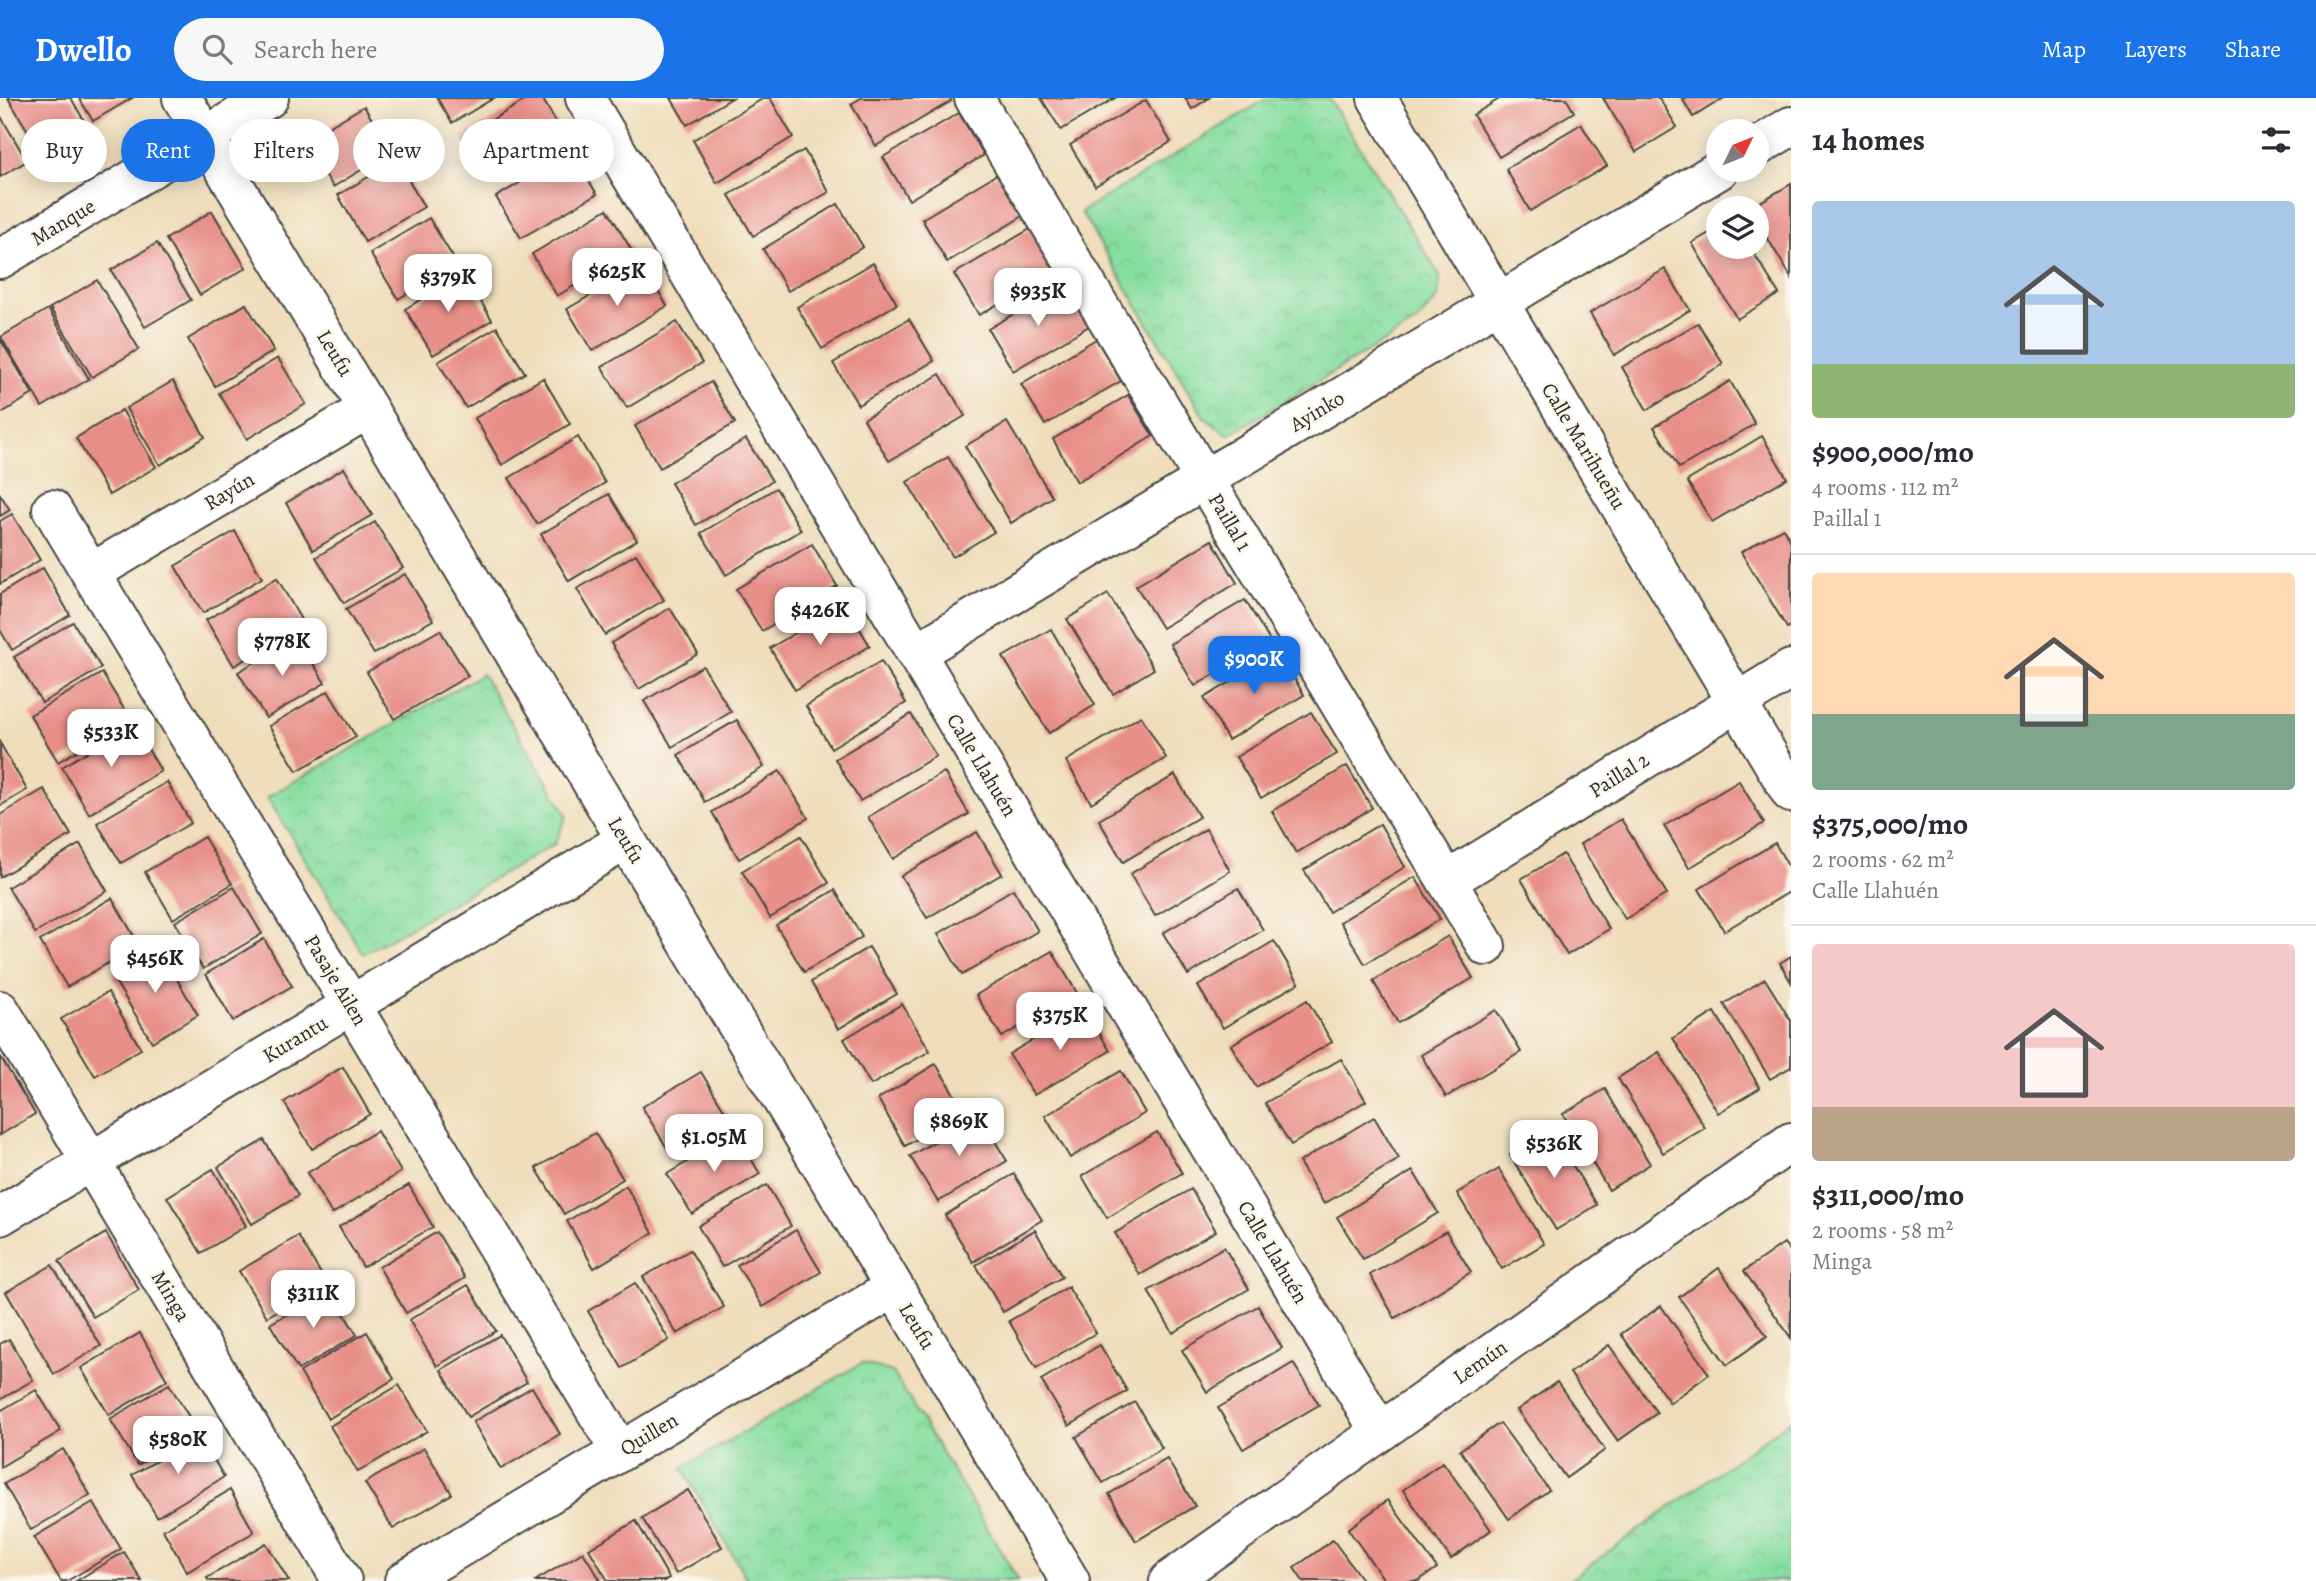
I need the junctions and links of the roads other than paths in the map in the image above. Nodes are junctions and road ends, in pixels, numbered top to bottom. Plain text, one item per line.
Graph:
1 (182, 98) edge
2 (269, 98) edge
3 (585, 98) edge
4 (974, 98) edge
5 (1377, 98) edge
6 (1778, 98) edge
7 (194, 119) edge
8 (1791, 119) edge
9 (1791, 127) edge
10 (215, 131) edge
11 (1769, 140) edge
12 (215, 154) edge
13 (1706, 178) edge
14 (129, 182) edge
15 (0, 259) edge
16 (1498, 302) junction
17 (368, 409) junction
18 (1204, 479) junction
19 (52, 509) dead end
20 (90, 573) junction
21 (916, 653) junction
22 (1791, 669) edge
23 (1737, 702) junction
24 (1791, 793) edge
25 (626, 840) junction
26 (1447, 881) junction
27 (1486, 946) dead end
28 (351, 1005) junction
29 (0, 1010) edge
30 (1791, 1142) edge
31 (91, 1162) junction
32 (0, 1216) edge
33 (894, 1288) junction
34 (1380, 1432) junction
35 (620, 1451) junction
36 (342, 1581) edge
37 (404, 1581) edge
38 (1070, 1581) edge
39 (1169, 1581) edge

1 - 7 street, Leufu
2 - 10 street, Manque
3 - 21 street, Calle Llahuén
4 - 18 street, Paillal 1
5 - 16 street, Calle Marihueñu
6 - 8 street
9 - 11 street
12 - 17 street, Leufu
13 - 16 street, Ayinko
14 - 15 street, Manque
16 - 18 street, Ayinko
16 - 23 street, Calle Marihueñu
17 - 20 street, Rayún
17 - 25 street, Leufu
18 - 21 street, Ayinko
18 - 26 street, Paillal 1
19 - 20 street, Pasaje Ailen
20 - 28 street, Pasaje Ailen
21 - 34 street, Calle Llahuén
22 - 23 street, Paillal 2
23 - 24 street, Calle Marihueñu
23 - 26 street, Paillal 2
25 - 28 street, Kurantu
25 - 33 street, Leufu
26 - 27 street, Paillal 1
28 - 31 street, Kurantu
28 - 35 street, Pasaje Ailen
29 - 31 street, Minga
30 - 34 street, Lemún
31 - 32 street, Kurantu
31 - 36 street, Minga
33 - 35 street, Quillen
33 - 38 street, Leufu
34 - 39 street, Lemún
35 - 37 street, Quillen

